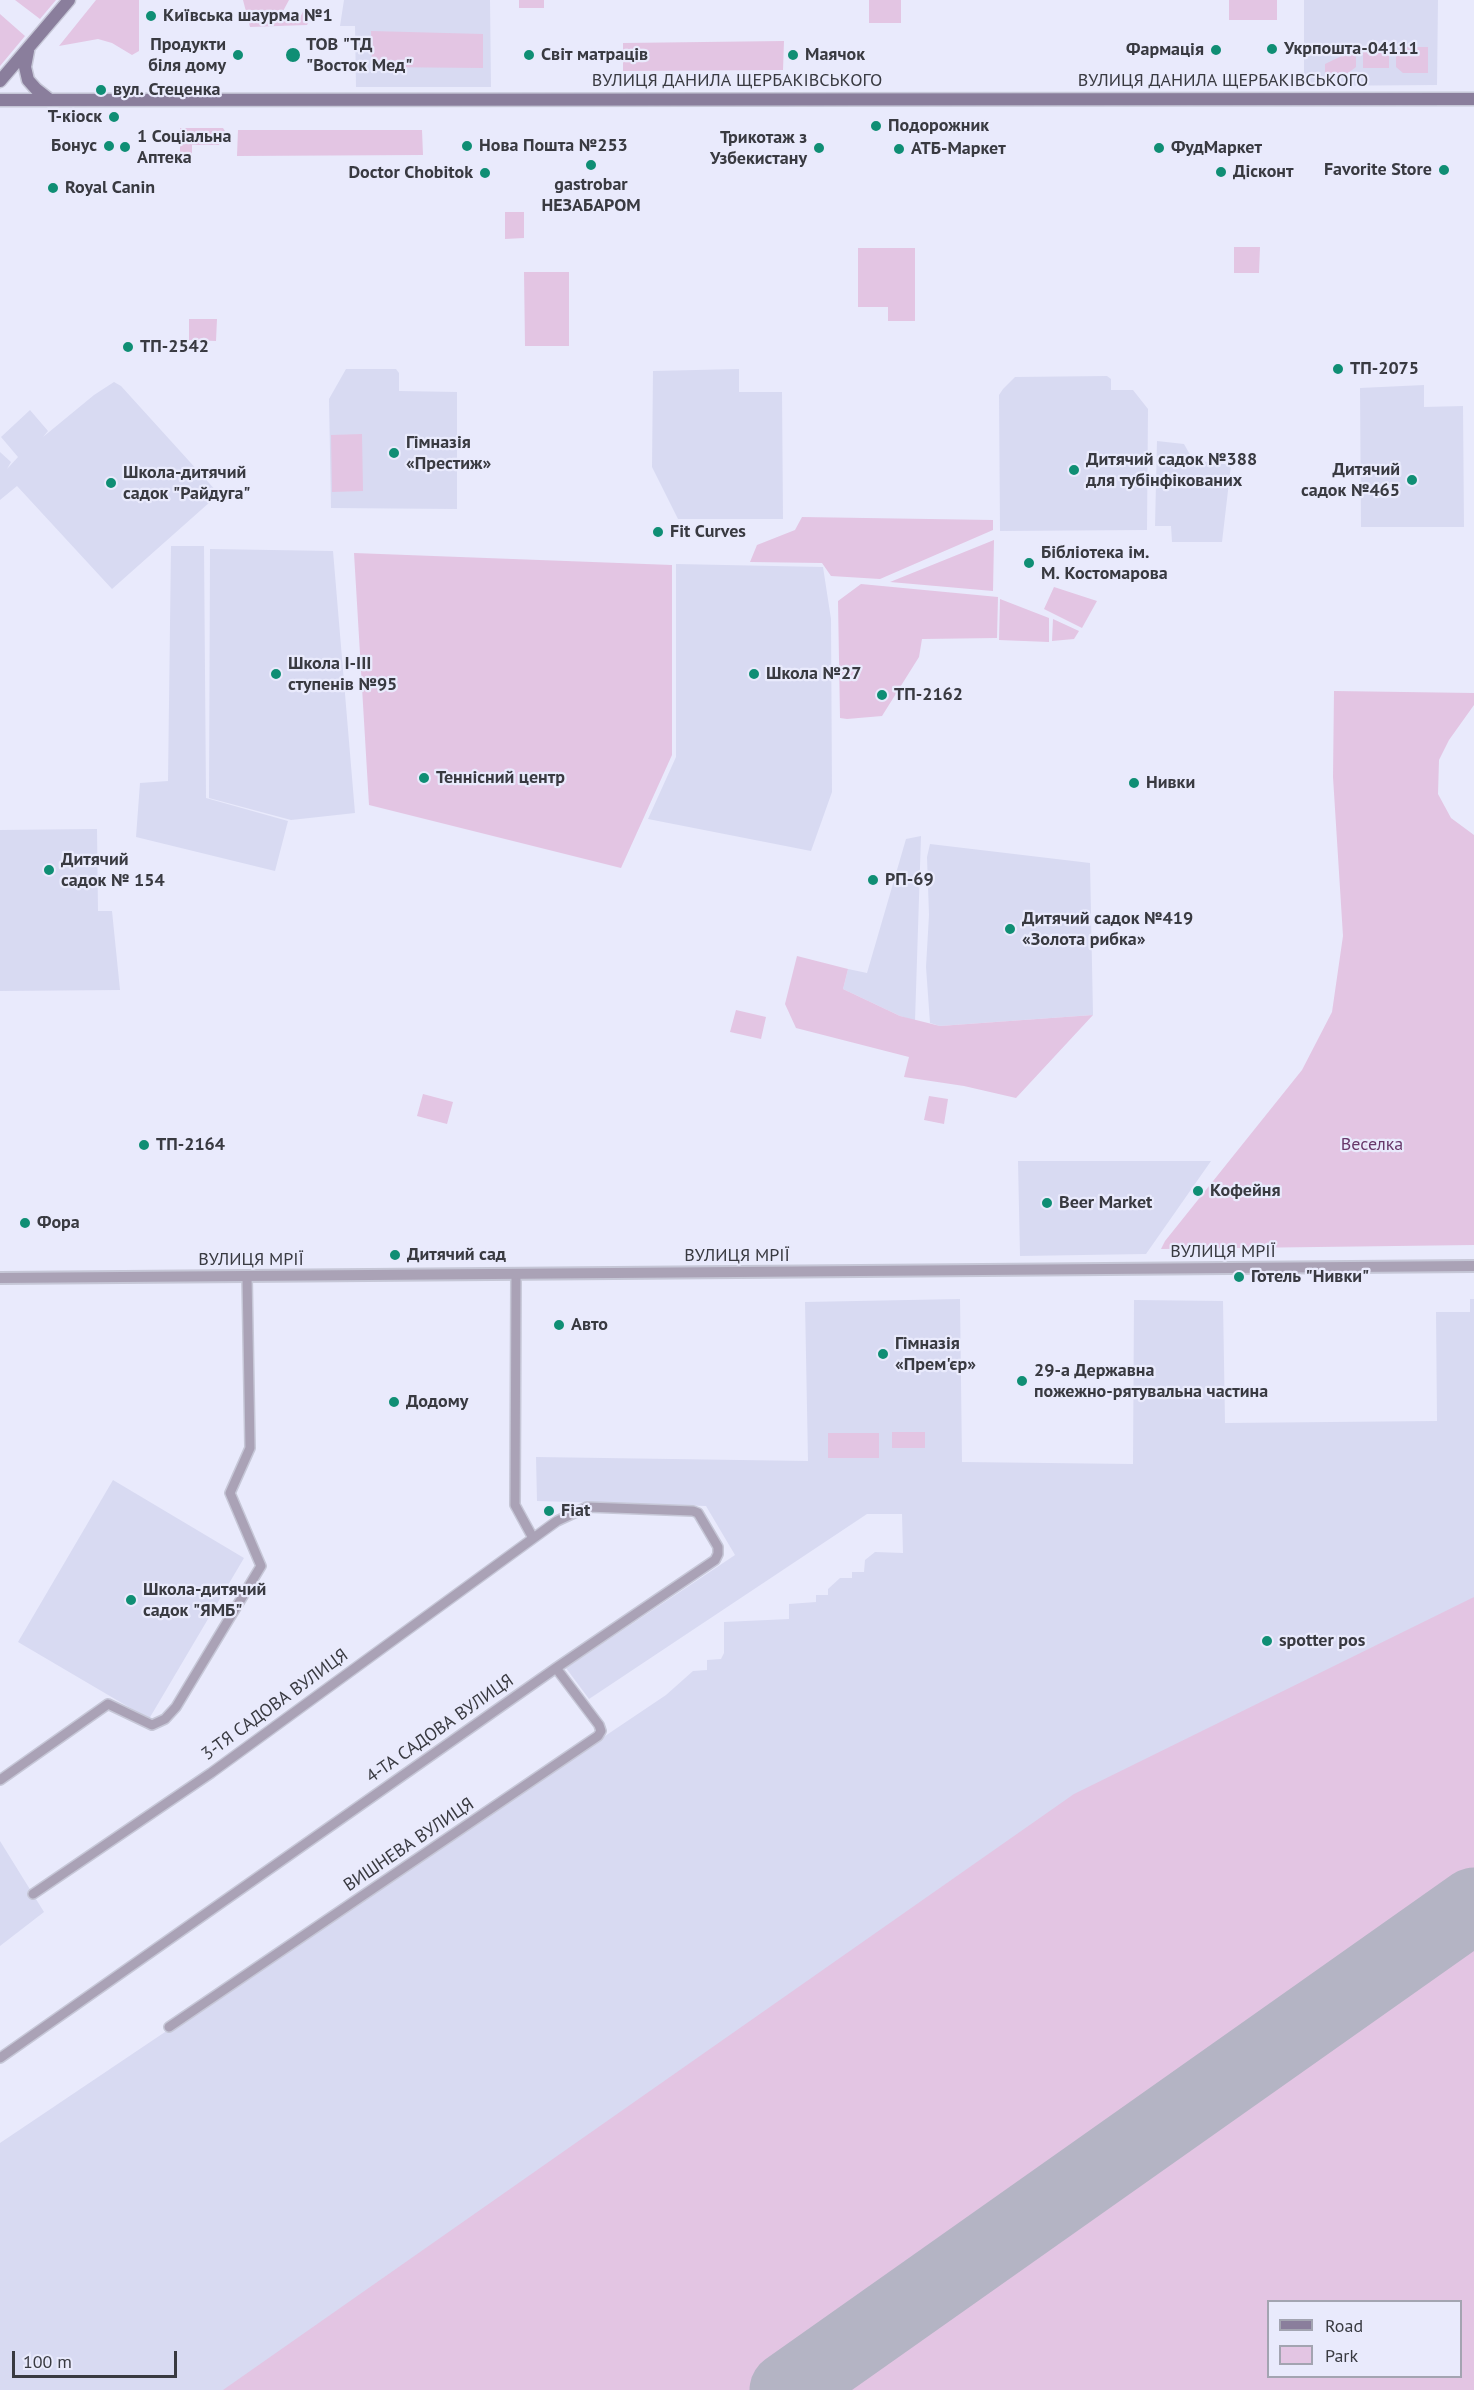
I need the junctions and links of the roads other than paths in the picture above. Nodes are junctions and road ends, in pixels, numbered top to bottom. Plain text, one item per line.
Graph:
1 (69, 0) edge
2 (29, 48) junction
3 (0, 81) edge
4 (1474, 99) edge
5 (0, 100) edge
6 (50, 100) junction
7 (1474, 1266) edge
8 (516, 1274) junction
9 (246, 1276) junction
10 (0, 1278) edge
11 (533, 1538) junction
12 (556, 1668) junction
13 (0, 1780) edge
14 (33, 1894) dead end
15 (169, 2026) dead end
16 (0, 2058) edge

1 - 2 main road
2 - 3 main road
2 - 6 main road
4 - 6 main road, ВУЛИЦЯ ДАНИЛА ЩЕРБАКІВСЬКОГО
5 - 6 main road, ВУЛИЦЯ ДАНИЛА ЩЕРБАКІВСЬКОГО
7 - 8 street, ВУЛИЦЯ МРІЇ
8 - 9 street, ВУЛИЦЯ МРІЇ
8 - 11 street
9 - 10 street, ВУЛИЦЯ МРІЇ
9 - 13 street
11 - 12 street, 4-ТА САДОВА ВУЛИЦЯ
11 - 14 street, 3-ТЯ САДОВА ВУЛИЦЯ
12 - 15 street, ВИШНЕВА ВУЛИЦЯ
12 - 16 street, 4-ТА САДОВА ВУЛИЦЯ

